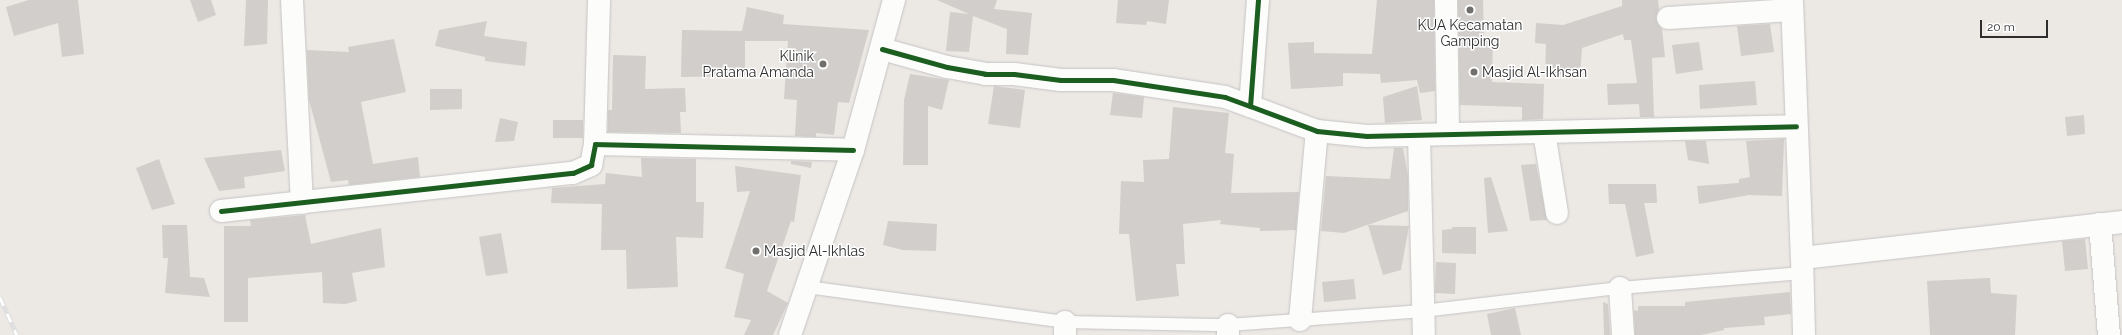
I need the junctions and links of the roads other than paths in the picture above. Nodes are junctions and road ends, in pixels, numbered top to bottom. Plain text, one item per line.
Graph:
1 (292, 0) edge
2 (599, 0) edge
3 (894, 0) edge
4 (1258, 0) edge
5 (1446, 0) edge
6 (1792, 5) edge
7 (1668, 18) dead end
8 (882, 48) junction
9 (1250, 106) junction
10 (1796, 126) junction
11 (1317, 132) junction
12 (1544, 132) junction
13 (1448, 133) junction
14 (1419, 135) junction
15 (594, 144) junction
16 (853, 150) junction
17 (302, 203) junction
18 (221, 211) dead end
19 (1557, 213) dead end
20 (2122, 222) edge
21 (2100, 224) junction
22 (1802, 266) junction
23 (807, 287) junction
24 (1620, 288) junction
25 (1423, 311) junction
26 (1300, 320) junction
27 (1065, 328) edge
28 (1228, 330) edge
29 (790, 335) edge
30 (1424, 335) edge
31 (1623, 335) edge
32 (1804, 335) edge
33 (2109, 335) edge

1 - 17 street
2 - 15 street
3 - 8 street
4 - 9 street
5 - 13 street
6 - 7 street
6 - 10 street
8 - 9 street
8 - 16 street
9 - 11 street
10 - 12 street
10 - 22 street
11 - 14 street
11 - 26 street
12 - 13 street
12 - 19 street
13 - 14 street
14 - 25 street
15 - 16 street
15 - 17 street
16 - 23 street
17 - 18 street
20 - 21 street
21 - 22 street
21 - 33 street
22 - 24 lane
22 - 32 street
23 - 27 lane
23 - 29 street
24 - 25 lane
24 - 31 street
25 - 26 lane
25 - 30 street
26 - 28 lane
27 - 28 lane

